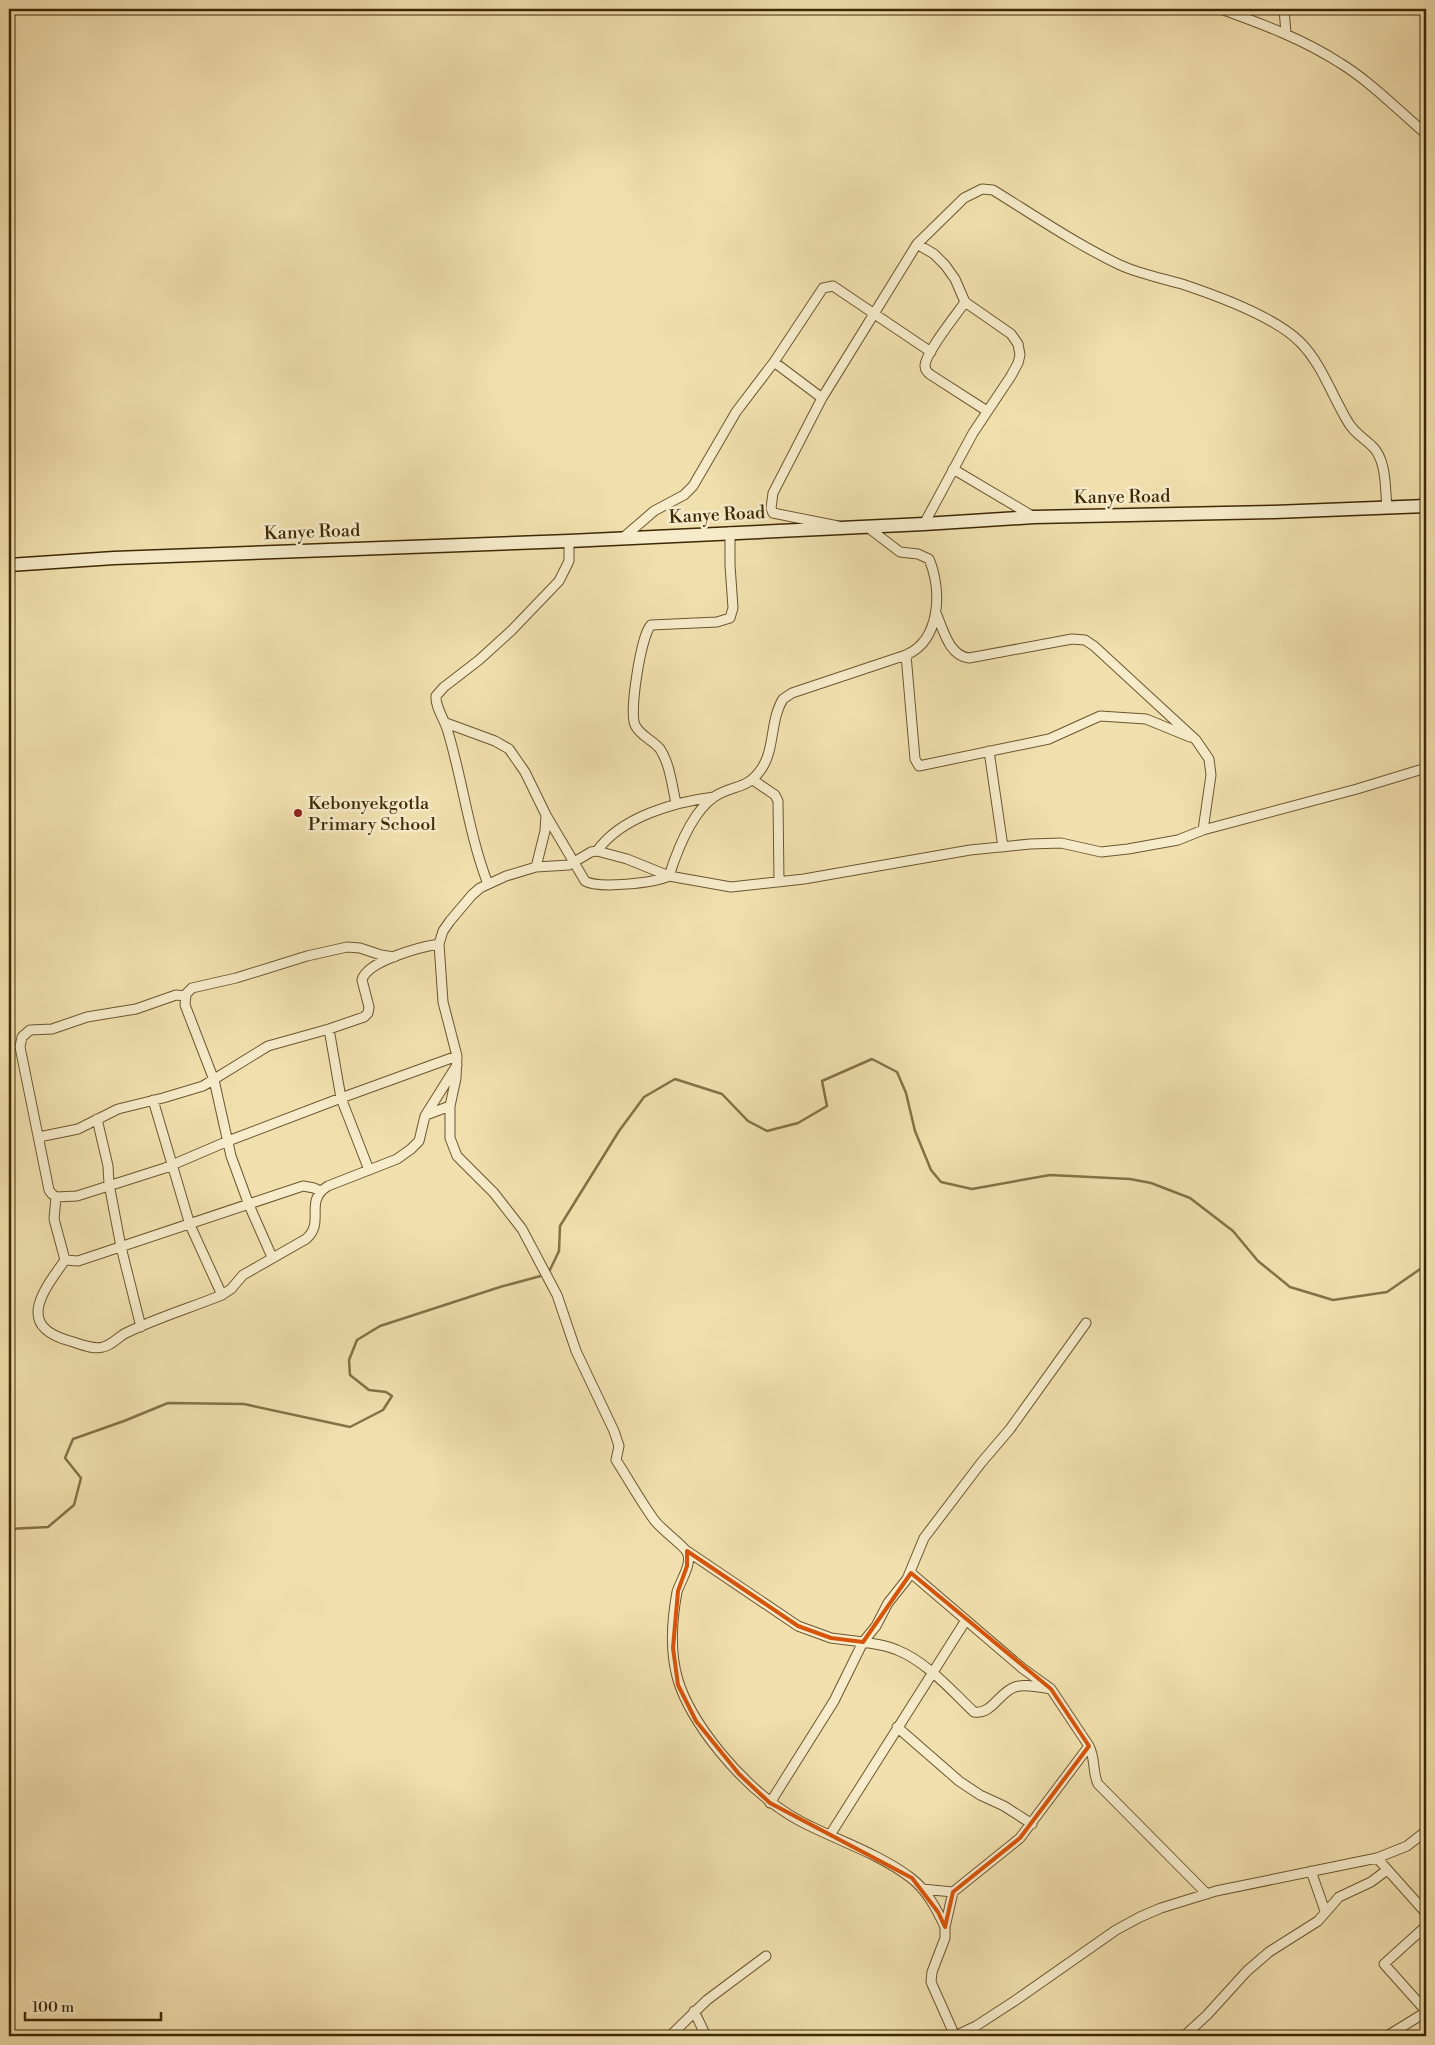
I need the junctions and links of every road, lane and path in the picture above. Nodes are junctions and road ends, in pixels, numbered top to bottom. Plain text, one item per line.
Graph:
1 (1221, 9) edge
2 (1284, 9) edge
3 (1286, 33) junction
4 (1426, 134) edge
5 (917, 244) junction
6 (965, 302) junction
7 (876, 313) junction
8 (931, 352) junction
9 (774, 362) junction
10 (822, 398) junction
11 (987, 411) junction
12 (953, 469) junction
13 (1426, 506) edge
14 (1387, 508) junction
15 (1034, 516) junction
16 (924, 524) junction
17 (866, 526) junction
18 (841, 527) junction
19 (730, 532) junction
20 (624, 538) junction
21 (569, 540) junction
22 (9, 565) edge
23 (936, 613) junction
24 (906, 655) junction
25 (446, 723) junction
26 (1196, 740) junction
27 (989, 751) junction
28 (1426, 768) edge
29 (753, 780) junction
30 (714, 797) junction
31 (676, 803) junction
32 (546, 815) junction
33 (1204, 830) junction
34 (1003, 847) junction
35 (597, 851) junction
36 (574, 862) junction
37 (536, 867) junction
38 (669, 876) junction
39 (779, 882) junction
40 (488, 884) junction
41 (439, 944) junction
42 (394, 957) junction
43 (185, 996) junction
44 (329, 1029) junction
45 (457, 1060) junction
46 (214, 1080) junction
47 (341, 1098) junction
48 (153, 1100) junction
49 (450, 1106) junction
50 (430, 1114) junction
51 (97, 1119) junction
52 (449, 1124) junction
53 (39, 1137) junction
54 (228, 1141) junction
55 (172, 1165) junction
56 (369, 1170) junction
57 (109, 1184) junction
58 (320, 1191) junction
59 (56, 1196) junction
60 (249, 1205) junction
61 (190, 1225) junction
62 (121, 1247) junction
63 (272, 1257) junction
64 (64, 1260) junction
65 (222, 1296) junction
66 (1086, 1323) dead end
67 (141, 1327) junction
68 (687, 1552) junction
69 (911, 1573) junction
70 (966, 1620) junction
71 (863, 1642) junction
72 (932, 1674) junction
73 (1051, 1689) junction
74 (897, 1727) junction
75 (1089, 1746) junction
76 (770, 1803) junction
77 (1032, 1824) junction
78 (1426, 1831) edge
79 (830, 1835) junction
80 (1378, 1858) junction
81 (1387, 1870) junction
82 (1310, 1871) junction
83 (922, 1889) junction
84 (953, 1892) junction
85 (1207, 1894) junction
86 (1325, 1911) junction
87 (1426, 1913) edge
88 (1426, 1926) edge
89 (944, 1927) junction
90 (766, 1956) dead end
91 (694, 2012) junction
92 (1426, 2012) edge
93 (670, 2036) edge
94 (706, 2036) edge
95 (955, 2036) edge
96 (1184, 2036) edge
97 (1386, 2036) edge

1 - 3 street
2 - 3 street
3 - 4 street
5 - 6 street
5 - 7 street
5 - 14 street
6 - 8 street
6 - 11 street
7 - 8 street
7 - 9 street
7 - 10 street
8 - 11 street
9 - 10 street
9 - 20 street
10 - 18 street
11 - 12 street
12 - 15 street
12 - 16 street
13 - 14 main road, Kanye Road
14 - 15 main road, Kanye Road
15 - 16 main road, Kanye Road
16 - 17 main road, Kanye Road
17 - 18 main road, Kanye Road
17 - 23 street
18 - 19 main road, Kanye Road
19 - 20 main road, Kanye Road
19 - 31 street
20 - 21 main road, Kanye Road
21 - 22 main road, Kanye Road
21 - 25 street
23 - 24 street
23 - 26 street
24 - 27 street
24 - 29 street
25 - 32 street
25 - 40 street
26 - 27 street
26 - 33 street
27 - 34 street
28 - 33 street
29 - 30 street
29 - 39 street
30 - 31 street
30 - 38 street
31 - 35 street
32 - 36 street
32 - 37 street
33 - 34 street
34 - 39 street
35 - 36 street
35 - 38 street
36 - 37 street
36 - 38 street
37 - 40 street
38 - 39 street
40 - 41 street
41 - 42 street
41 - 45 street
42 - 43 street
42 - 44 street
43 - 46 street
43 - 53 street
44 - 46 street
44 - 47 street
45 - 47 street
45 - 49 street
45 - 50 street
46 - 48 street
46 - 54 street
47 - 54 street
47 - 56 street
48 - 51 street
48 - 55 street
49 - 50 street
49 - 52 street
50 - 52 street
50 - 56 street
51 - 53 street
51 - 57 street
52 - 68 street
53 - 59 street
54 - 55 street
54 - 60 street
55 - 57 street
55 - 61 street
56 - 58 street
57 - 59 street
57 - 62 street
58 - 60 street
58 - 63 street
59 - 64 street
60 - 61 street
60 - 63 street
61 - 62 street
61 - 65 street
62 - 64 street
62 - 67 street
63 - 65 street
64 - 67 street
65 - 67 street
66 - 69 street
68 - 71 street
68 - 76 street
69 - 70 street
69 - 71 street
70 - 72 street
70 - 73 street
71 - 72 street
71 - 76 street
72 - 73 street
72 - 74 street
73 - 75 street
74 - 77 street
74 - 79 street
75 - 77 street
75 - 85 street
76 - 79 street
77 - 84 street
78 - 80 street
79 - 83 street
80 - 81 street
80 - 82 street
81 - 86 street
81 - 87 street
82 - 85 street
82 - 86 street
83 - 84 street
83 - 89 street
84 - 89 street
85 - 95 street
86 - 96 street
88 - 92 street
89 - 95 street
90 - 91 street
91 - 93 street
91 - 94 street
92 - 97 street

